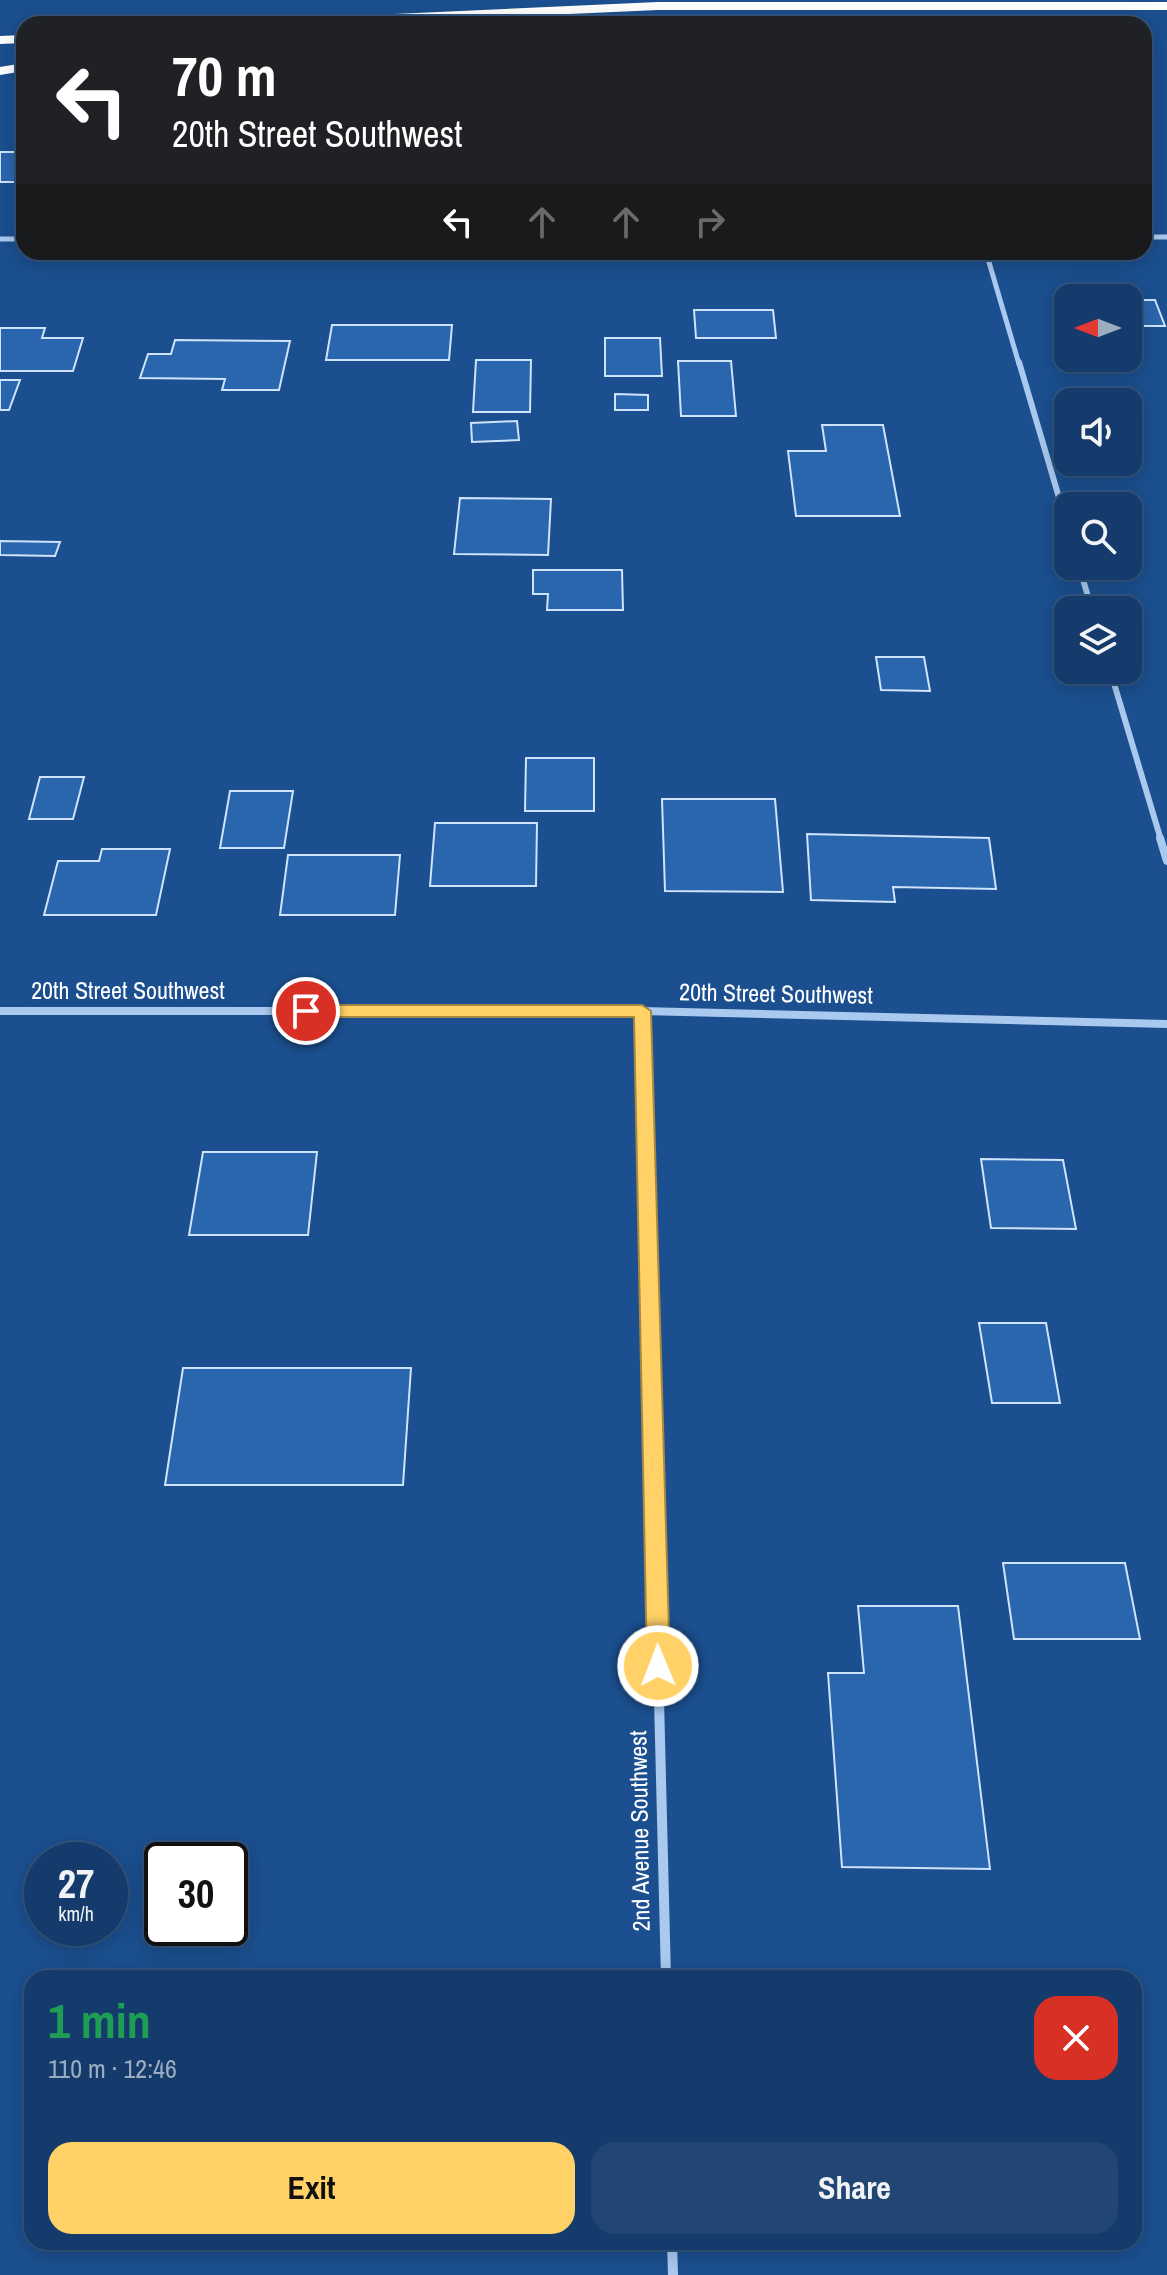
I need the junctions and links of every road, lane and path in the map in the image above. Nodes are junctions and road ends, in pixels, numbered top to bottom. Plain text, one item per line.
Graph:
1 (859, 5) junction
2 (1167, 6) edge
3 (438, 16) edge
4 (793, 16) edge
5 (988, 260) edge
6 (1057, 492) edge
7 (1114, 684) edge
8 (1167, 861) edge
9 (0, 1011) edge
10 (642, 1011) junction
11 (1167, 1024) edge
12 (666, 1970) edge
13 (672, 2250) edge
14 (673, 2275) edge

1 - 2 highway
1 - 3 highway
1 - 4 highway
5 - 6 street
7 - 8 street
9 - 10 street, 20th Street Southwest
10 - 11 street, 20th Street Southwest
10 - 12 street, 2nd Avenue Southwest
13 - 14 street

